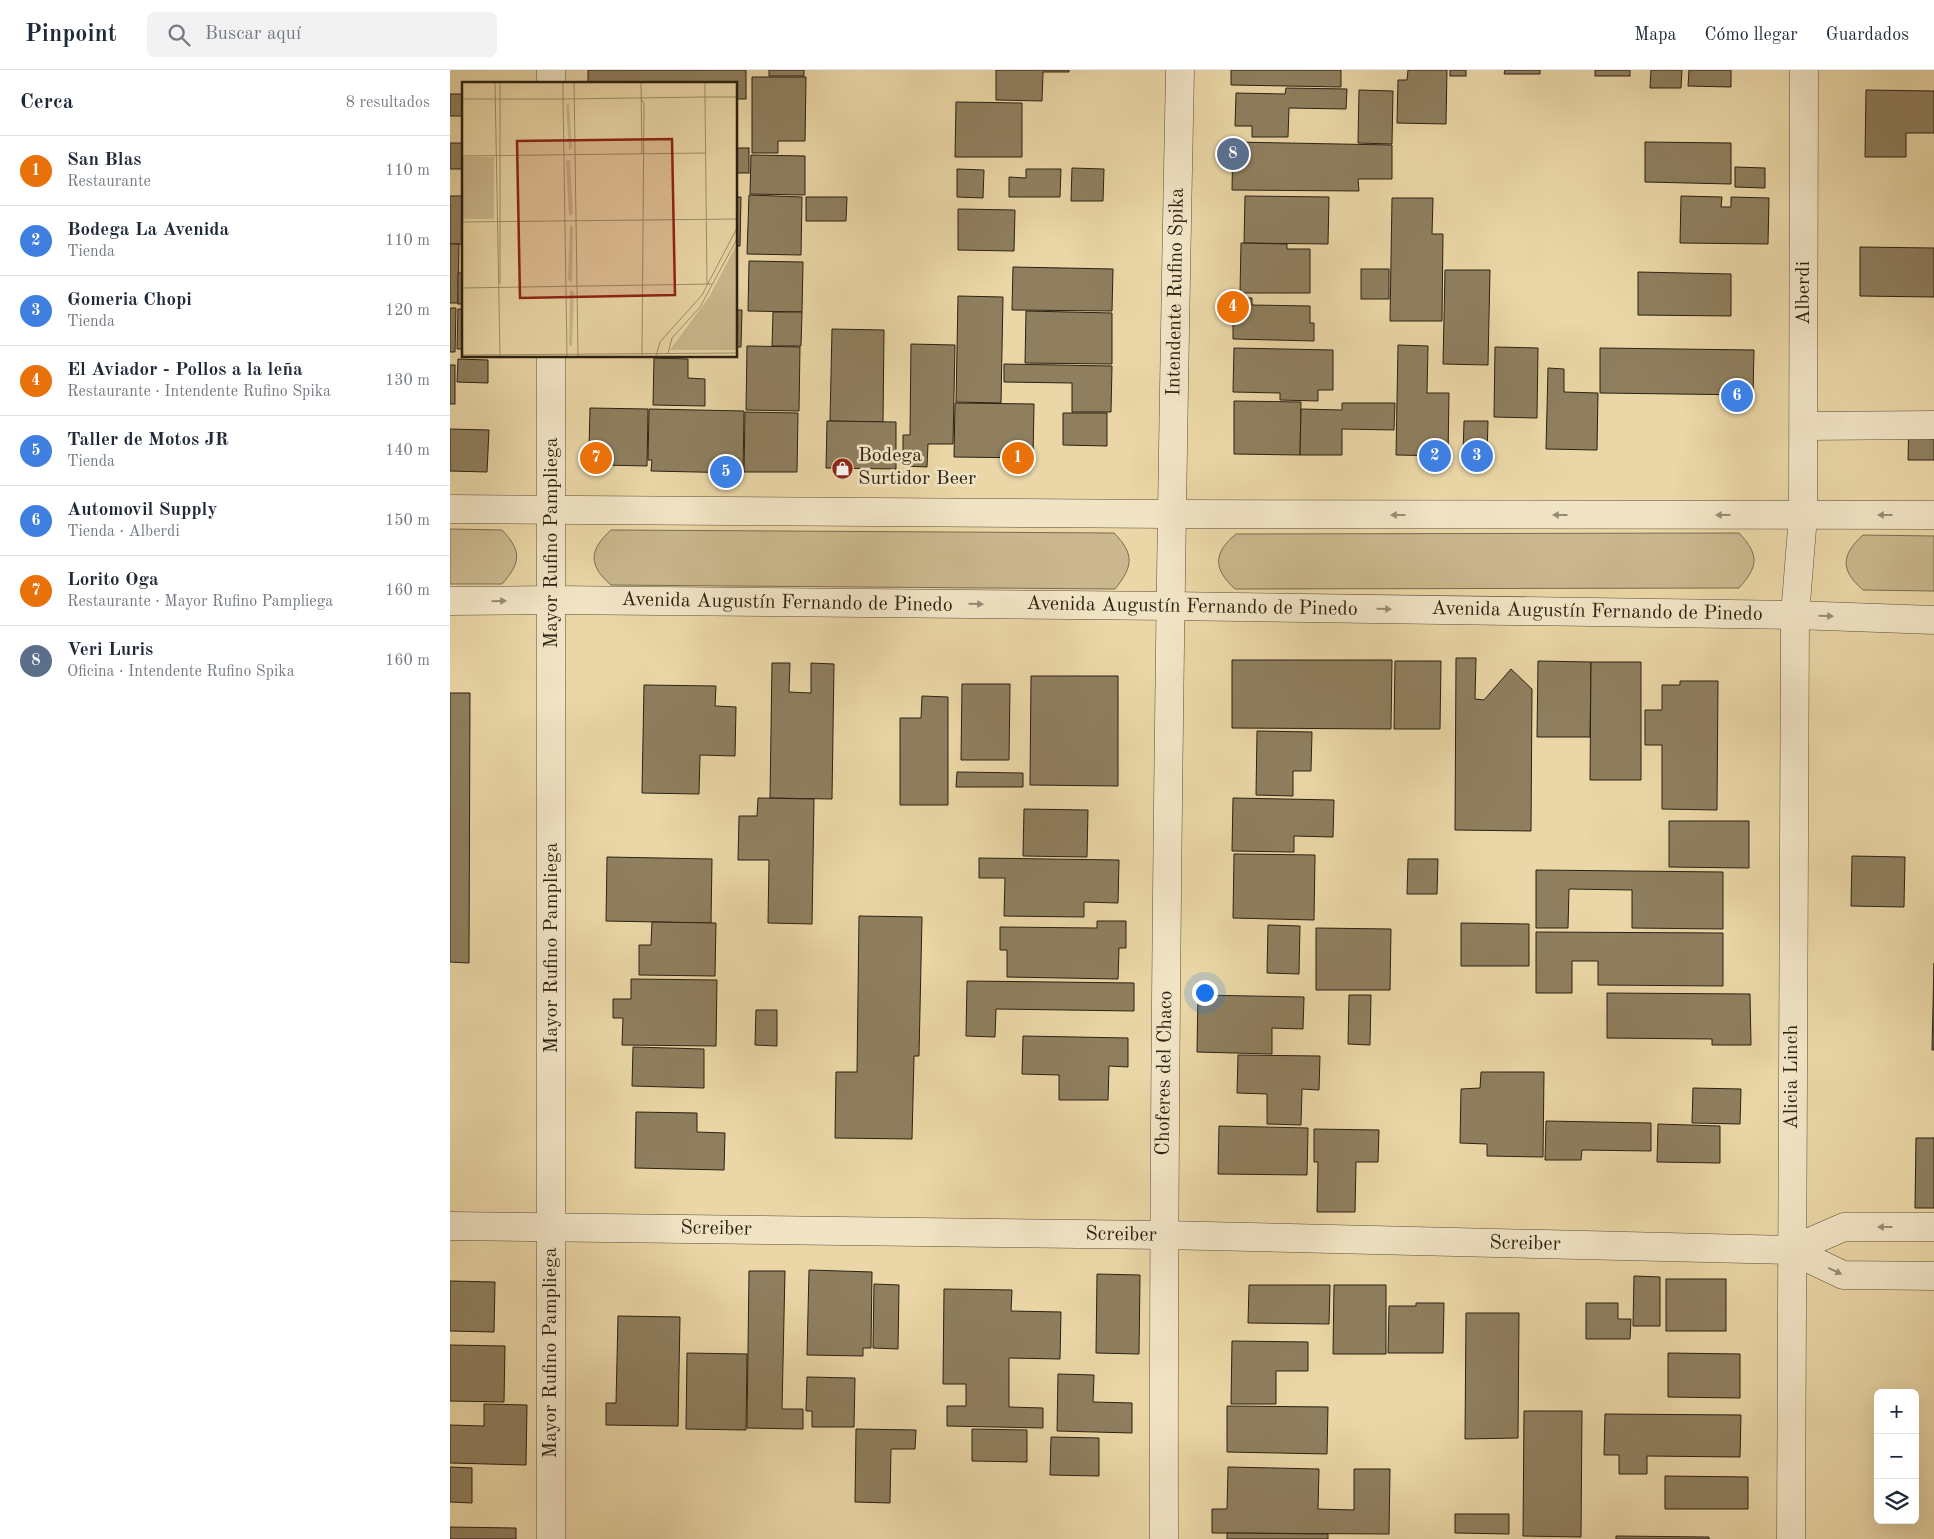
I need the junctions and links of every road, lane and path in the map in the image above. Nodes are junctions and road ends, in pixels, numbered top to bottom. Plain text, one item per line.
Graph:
1 (1180, 70) edge
2 (1804, 70) edge
3 (551, 358) edge
4 (1934, 425) edge
5 (1804, 426) junction
6 (450, 509) edge
7 (552, 510) junction
8 (1171, 514) junction
9 (1934, 515) edge
10 (1803, 516) junction
11 (552, 600) junction
12 (450, 601) edge
13 (1170, 606) junction
14 (1795, 615) junction
15 (1934, 620) edge
16 (450, 1226) edge
17 (551, 1227) junction
18 (1934, 1227) edge
19 (1163, 1235) junction
20 (1791, 1250) junction
21 (1934, 1276) edge
22 (551, 1539) edge
23 (1164, 1539) edge
24 (1791, 1539) edge

1 - 8 street, Intendente Rufino Spika
2 - 5 street, Alberdi
3 - 7 street, Mayor Rufino Pampliega
4 - 5 street
5 - 10 street, Alberdi
6 - 7 street
7 - 8 street
7 - 11 street, Mayor Rufino Pampliega
10 -> 8 street
8 - 13 street, Intendente Rufino Spika
9 -> 10 street
10 - 14 street, Alicia Linch
12 -> 11 street, Avenida Augustín Fernando de Pinedo
11 -> 13 street, Avenida Augustín Fernando de Pinedo
11 - 17 street, Mayor Rufino Pampliega
13 -> 14 street, Avenida Augustín Fernando de Pinedo
13 - 19 street, Choferes del Chaco
14 -> 15 street, Avenida Augustín Fernando de Pinedo
14 - 20 street, Alicia Linch
16 - 17 street, Screiber
17 - 19 street, Screiber
17 - 22 street, Mayor Rufino Pampliega
18 -> 20 street, Screiber
19 - 20 street, Screiber
19 - 23 street, Choferes del Chaco
20 -> 21 street, Screiber
20 - 24 street, Alicia Linch

